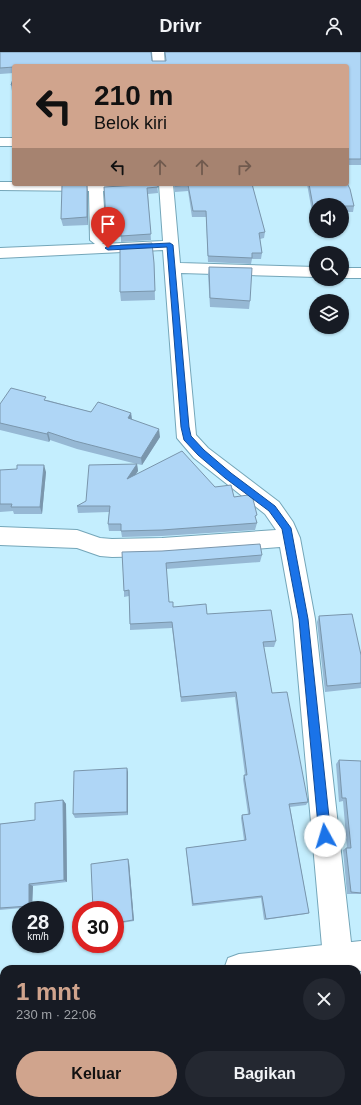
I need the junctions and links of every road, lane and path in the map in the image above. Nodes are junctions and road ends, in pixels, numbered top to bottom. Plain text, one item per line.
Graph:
1 (158, 52) edge
2 (159, 64) edge
3 (0, 142) edge
4 (12, 142) edge
5 (0, 186) edge
6 (124, 186) edge
7 (166, 186) edge
8 (96, 187) junction
9 (98, 240) dead end
10 (170, 245) junction
11 (0, 253) edge
12 (173, 268) junction
13 (309, 272) edge
14 (349, 273) edge
15 (361, 273) edge
16 (0, 536) edge
17 (289, 538) junction
18 (346, 962) edge
19 (300, 965) edge

1 - 2 street
3 - 4 street
5 - 8 street
6 - 8 street
7 - 10 street
8 - 9 street
10 - 11 street
10 - 12 street
12 - 13 street
12 - 17 street
14 - 15 street
16 - 17 street
17 - 18 street
18 - 19 street

